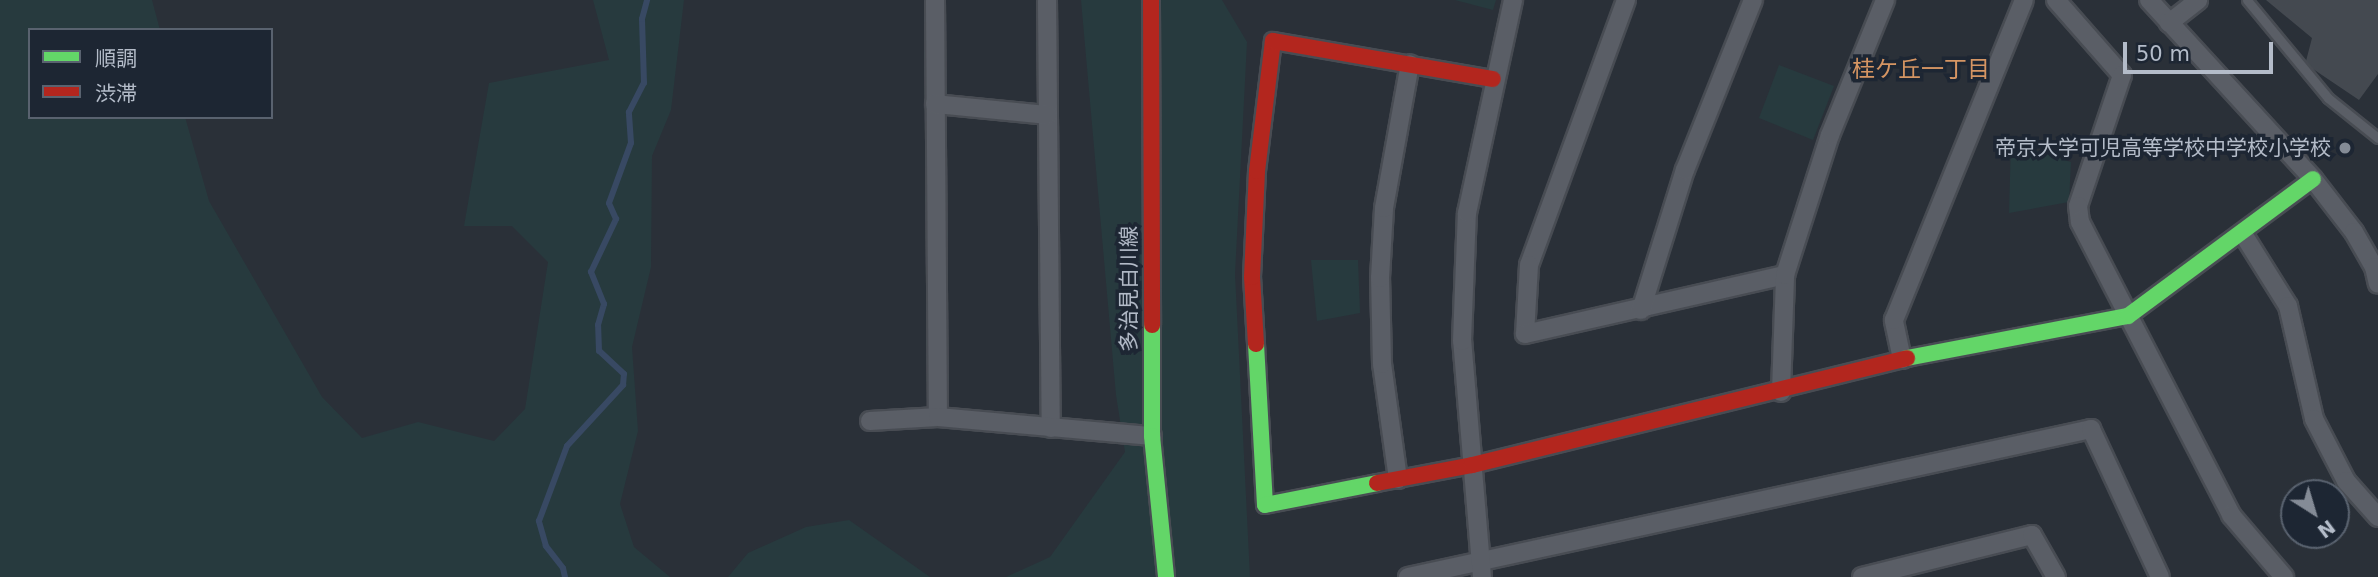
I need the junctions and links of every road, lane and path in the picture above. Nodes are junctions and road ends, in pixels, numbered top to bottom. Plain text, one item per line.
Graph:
1 (935, 0) edge
2 (1047, 0) edge
3 (1151, 0) edge
4 (1513, 0) edge
5 (1626, 0) edge
6 (1753, 0) edge
7 (1885, 0) edge
8 (2024, 0) edge
9 (2056, 0) edge
10 (2149, 0) edge
11 (2198, 0) edge
12 (2248, 0) edge
13 (2169, 23) junction
14 (1410, 64) junction
15 (1493, 79) junction
16 (935, 104) junction
17 (1047, 116) junction
18 (2378, 138) edge
19 (2313, 179) junction
20 (2243, 234) junction
21 (1785, 275) junction
22 (2378, 284) edge
23 (1642, 310) junction
24 (2128, 316) junction
25 (1902, 359) junction
26 (1781, 392) junction
27 (938, 417) junction
28 (870, 421) dead end
29 (1051, 428) junction
30 (1152, 436) junction
31 (1472, 464) junction
32 (1398, 479) junction
33 (2378, 517) edge
34 (1922, 569) edge
35 (1480, 570) edge
36 (1166, 577) edge
37 (1408, 577) edge
38 (1862, 577) edge
39 (2056, 577) edge
40 (2160, 577) edge
41 (2284, 577) edge

1 - 16 street
2 - 17 street
3 - 30 street, 多治見白川線
4 - 15 street
5 - 23 street
6 - 23 street
7 - 21 street
8 - 25 street
9 - 24 street
10 - 13 street
11 - 13 street
12 - 18 lane
13 - 19 street
14 - 15 street
14 - 32 street
14 - 32 street
15 - 31 street
16 - 17 street
16 - 27 street
17 - 29 street
19 - 20 street
19 - 22 street
20 - 24 street
20 - 33 street
21 - 23 street
21 - 26 street
24 - 25 street
24 - 41 street
25 - 26 street
26 - 31 street
27 - 28 street
27 - 29 street
29 - 30 street
30 - 36 street, 多治見白川線
31 - 32 street
31 - 35 street
34 - 38 street
34 - 39 street
35 - 37 street
35 - 40 street

